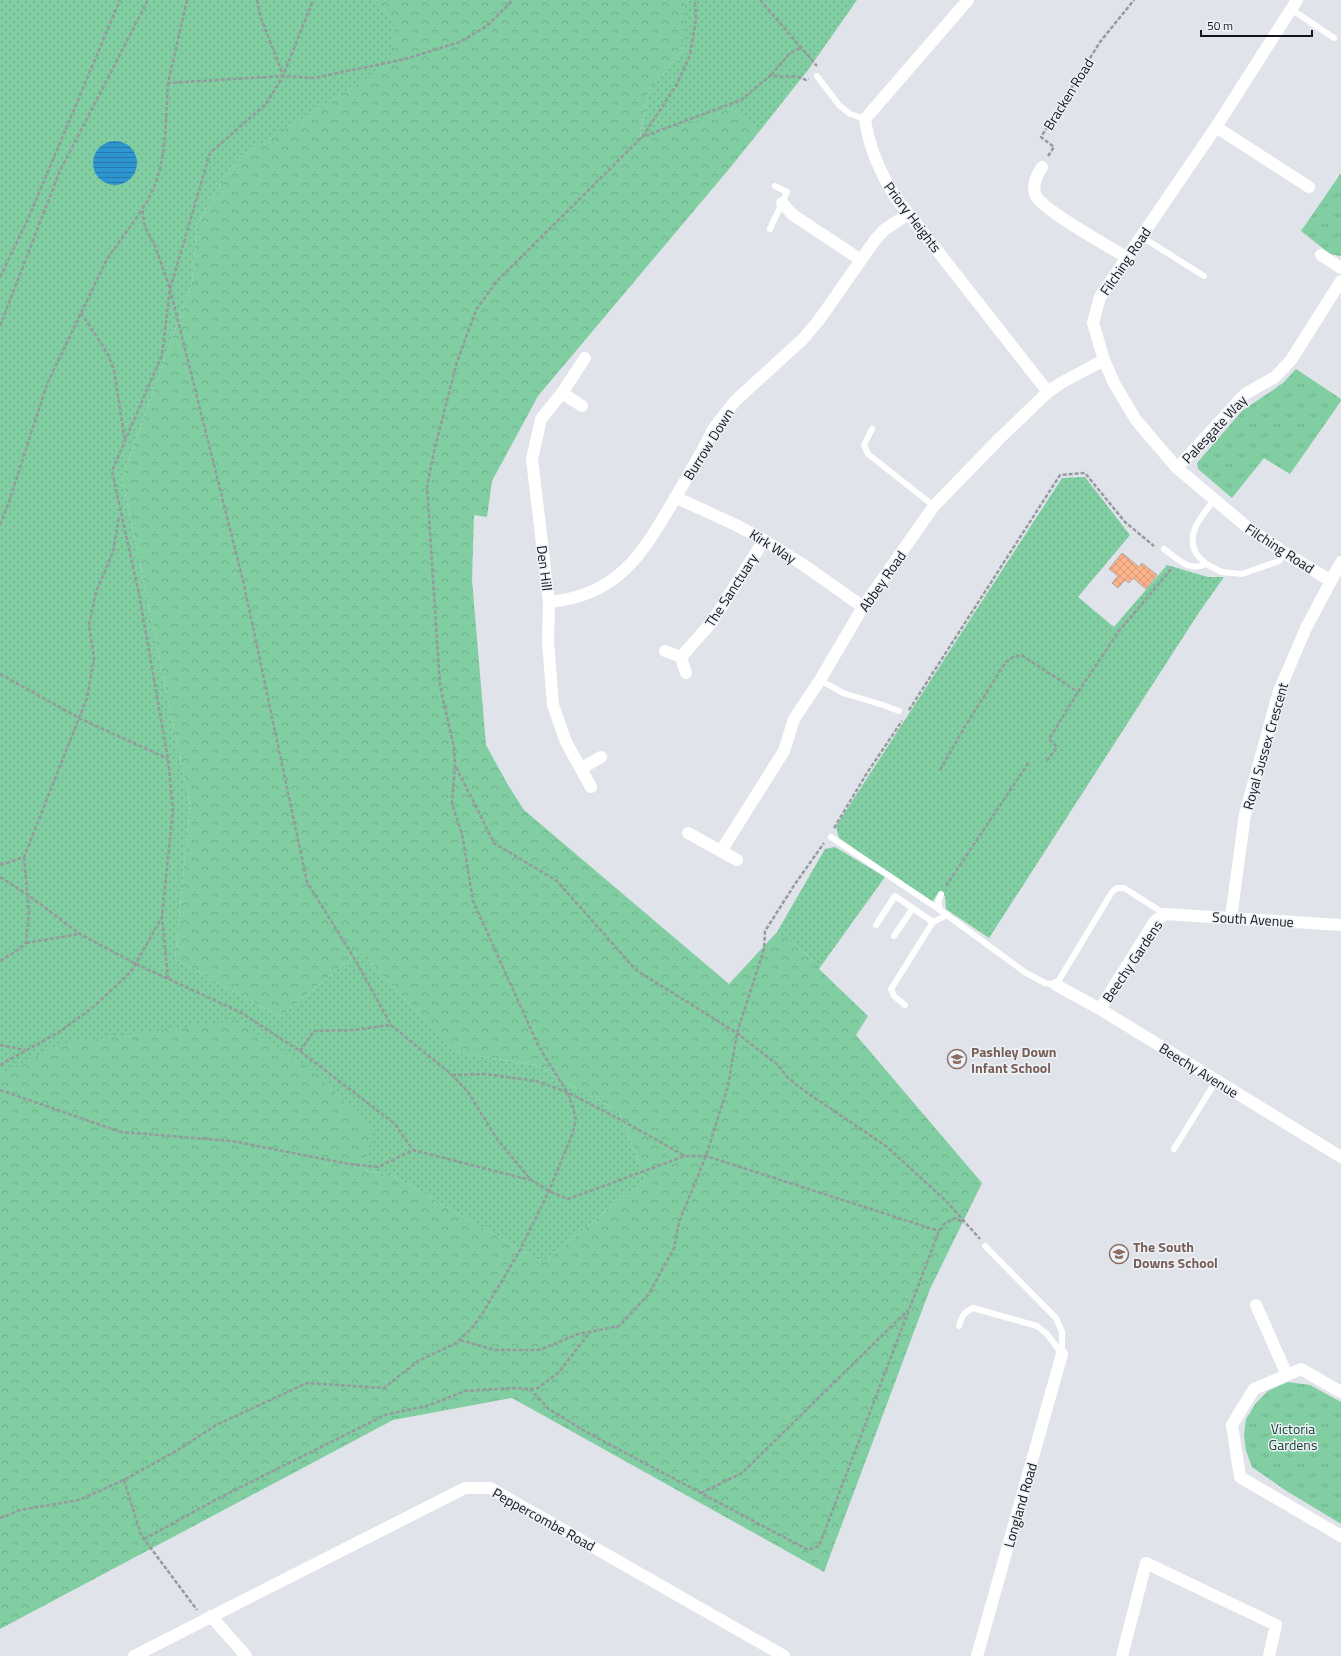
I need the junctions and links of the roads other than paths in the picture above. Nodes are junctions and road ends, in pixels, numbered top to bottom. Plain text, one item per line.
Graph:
1 (968, 0) edge
2 (1294, 5) edge
3 (1334, 38) dead end
4 (816, 76) road end
5 (865, 119) junction
6 (1216, 126) junction
7 (1042, 167) road end
8 (775, 186) dead end
9 (1309, 188) dead end
10 (782, 203) junction
11 (908, 214) junction
12 (770, 229) dead end
13 (1142, 237) junction
14 (1321, 255) dead end
15 (1128, 258) junction
16 (861, 260) junction
17 (1341, 268) edge
18 (1204, 276) dead end
19 (1341, 281) edge
20 (585, 358) dead end
21 (1104, 360) junction
22 (1048, 392) junction
23 (562, 393) junction
24 (582, 406) dead end
25 (872, 429) dead end
26 (1177, 468) junction
27 (675, 497) junction
28 (1214, 500) junction
29 (934, 506) junction
30 (764, 540) junction
31 (1164, 549) road end
32 (1285, 554) junction
33 (1341, 562) edge
34 (1206, 564) junction
35 (1331, 580) junction
36 (549, 602) junction
37 (863, 607) junction
38 (665, 651) dead end
39 (681, 657) junction
40 (686, 673) dead end
41 (820, 680) junction
42 (899, 711) dead end
43 (601, 757) dead end
44 (582, 768) junction
45 (591, 787) dead end
46 (688, 833) dead end
47 (831, 837) road end
48 (721, 851) junction
49 (736, 860) dead end
50 (941, 894) road end
51 (913, 908) junction
52 (940, 910) junction
53 (1165, 914) junction
54 (947, 915) junction
55 (1231, 918) junction
56 (933, 922) junction
57 (876, 925) dead end
58 (1341, 925) edge
59 (894, 936) dead end
60 (1056, 985) junction
61 (905, 1005) dead end
62 (1100, 1009) junction
63 (1216, 1081) junction
64 (1174, 1148) dead end
65 (1339, 1152) edge
66 (985, 1246) road end
67 (1256, 1305) dead end
68 (959, 1326) dead end
69 (1062, 1354) junction
70 (1287, 1375) junction
71 (1341, 1392) edge
72 (1341, 1536) edge
73 (208, 1618) junction
74 (134, 1656) edge
75 (246, 1656) edge
76 (784, 1656) edge
77 (977, 1656) edge
78 (1122, 1656) edge
79 (1269, 1656) edge

1 - 5 street
2 - 3 lane
2 - 6 street, Filching Road
4 - 5 lane
5 - 11 street, Priory Heights
6 - 9 street
6 - 13 street, Filching Road
7 - 15 street
8 - 10 lane
10 - 12 lane
10 - 16 street
11 - 16 street, Burrow Down
11 - 22 street, Priory Heights
13 - 15 street, Filching Road
13 - 18 lane
14 - 17 street
15 - 21 street, Filching Road
16 - 27 street, Burrow Down
19 - 26 street, Palesgate Way
20 - 23 street, Den Hill
21 - 22 street, Abbey Road
21 - 26 street, Filching Road
22 - 29 street, Abbey Road
23 - 24 street
23 - 36 street, Den Hill
25 - 29 lane
26 - 28 street, Filching Road
27 - 30 street, Kirk Way
27 - 36 street, Burrow Down
28 - 32 street, Filching Road
28 - 34 lane
29 - 37 street, Abbey Road
30 - 37 street, Kirk Way
30 - 39 street, The Sanctuary
31 - 34 lane
32 - 34 lane
32 - 35 street, Filching Road
33 - 35 street, Royal Sussex Crescent
35 - 55 street, Royal Sussex Crescent
36 - 44 street, Den Hill
37 - 41 street, Abbey Road
38 - 39 street
39 - 40 street
41 - 42 lane
41 - 48 street, Abbey Road
43 - 44 street
44 - 45 street, Den Hill
46 - 48 street
47 - 52 lane
48 - 49 street
50 - 52 lane
51 - 56 lane
51 - 57 lane
51 - 59 lane
52 - 54 lane
53 - 55 street, South Avenue
53 - 60 lane
53 - 62 street, Beechy Gardens
54 - 56 lane
54 - 60 lane
55 - 58 street, South Avenue
56 - 61 lane
60 - 62 street, Beechy Avenue
62 - 63 street, Beechy Avenue
63 - 64 lane
63 - 65 street, Beechy Avenue
66 - 69 lane
67 - 70 street
68 - 69 lane
69 - 77 street, Longland Road
70 - 71 street
70 - 72 street
73 - 74 street, Peppercombe Road
73 - 75 street
73 - 76 street, Peppercombe Road
78 - 79 street

